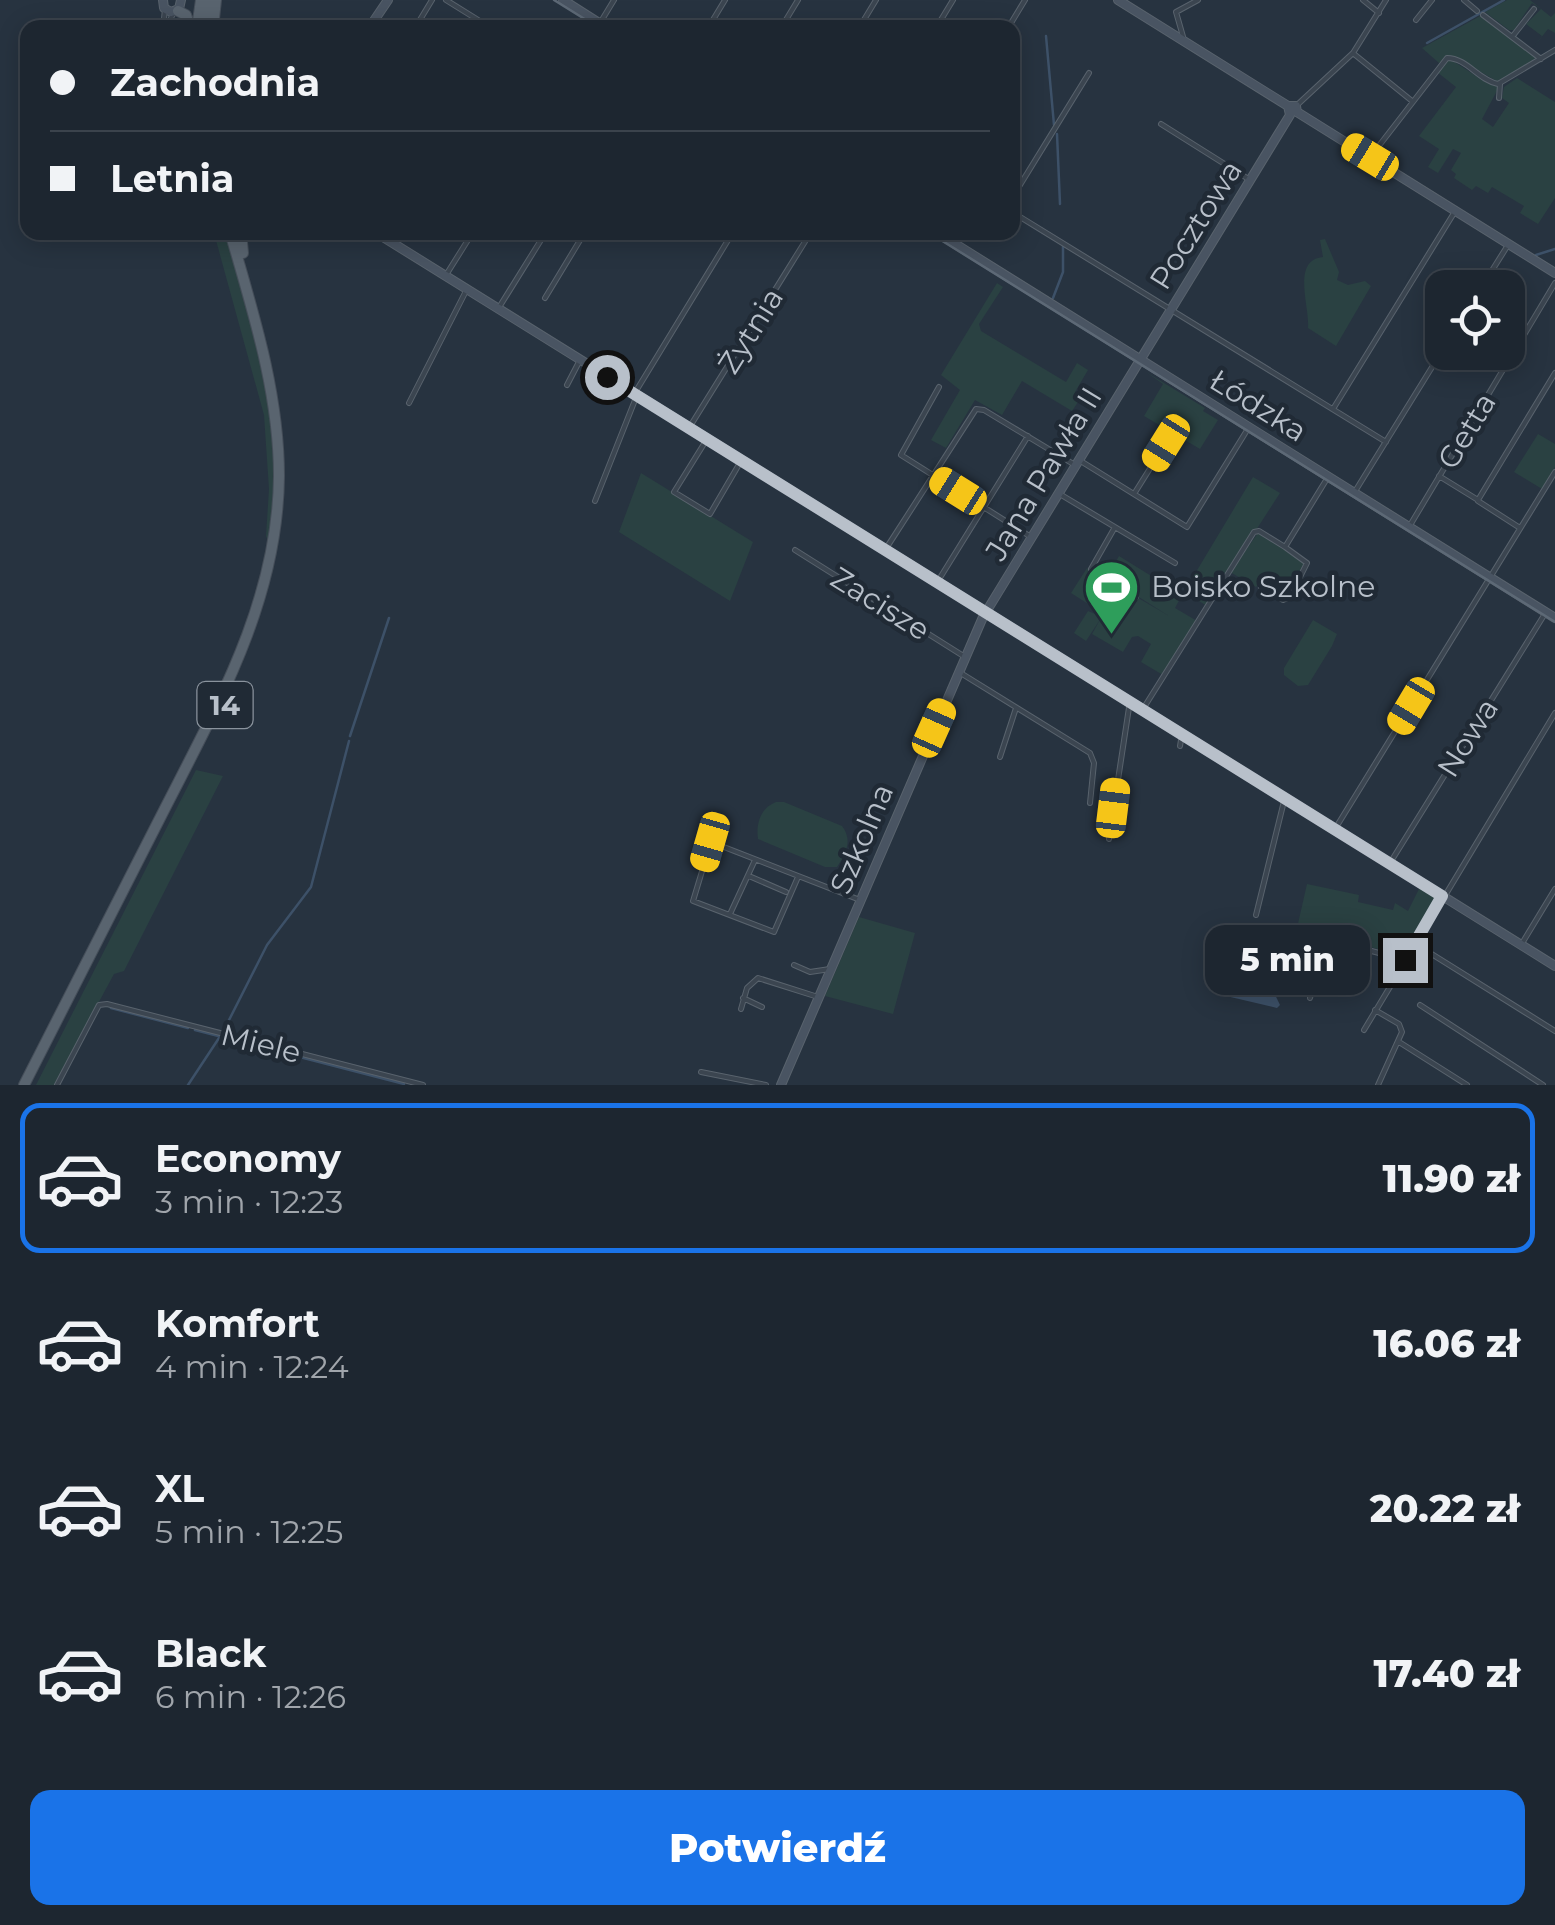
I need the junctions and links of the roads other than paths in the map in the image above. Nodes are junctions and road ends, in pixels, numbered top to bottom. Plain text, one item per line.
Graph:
1 (446, 0) edge
2 (563, 0) edge
3 (1118, 0) edge
4 (1198, 0) edge
5 (1363, 0) edge
6 (1386, 0) edge
7 (1432, 0) edge
8 (1464, 0) edge
9 (1534, 9) dead end
10 (1477, 11) dead end
11 (1379, 13) junction
12 (1483, 15) dead end
13 (479, 20) edge
14 (593, 20) edge
15 (1416, 20) dead end
16 (1512, 37) junction
17 (1184, 40) junction
18 (1555, 50) edge
19 (1353, 53) junction
20 (1541, 60) junction
21 (1089, 72) dead end
22 (1500, 84) junction
23 (1499, 98) dead end
24 (1412, 102) junction
25 (1293, 110) junction
26 (1161, 124) dead end
27 (1370, 157) junction
28 (1250, 180) junction
29 (1020, 185) edge
30 (1456, 210) junction
31 (1020, 217) edge
32 (235, 240) edge
33 (388, 240) edge
34 (467, 240) edge
35 (541, 240) edge
36 (580, 240) edge
37 (728, 240) edge
38 (806, 240) edge
39 (949, 240) edge
40 (1508, 243) junction
41 (238, 250) junction
42 (1492, 270) edge
43 (1555, 272) edge
44 (446, 276) junction
45 (1555, 283) edge
46 (467, 289) junction
47 (545, 298) dead end
48 (498, 308) junction
49 (1170, 310) junction
50 (1140, 359) junction
51 (580, 360) junction
52 (1430, 370) edge
53 (1555, 373) edge
54 (568, 386) dead end
55 (939, 387) dead end
56 (635, 395) junction
57 (409, 404) dead end
58 (1332, 409) junction
59 (1249, 427) junction
60 (689, 428) junction
61 (1028, 436) junction
62 (707, 439) junction
63 (1386, 442) junction
64 (1166, 443) dead end
65 (742, 461) junction
66 (1077, 462) junction
67 (1555, 472) edge
68 (932, 475) junction
69 (1439, 476) junction
70 (1328, 477) junction
71 (1058, 493) junction
72 (1354, 493) junction
73 (1134, 494) junction
74 (1478, 500) junction
75 (595, 501) dead end
76 (984, 507) junction
77 (1115, 527) junction
78 (1409, 527) junction
79 (1520, 528) junction
80 (1031, 537) junction
81 (1285, 547) junction
82 (886, 549) junction
83 (795, 550) dead end
84 (1175, 564) dead end
85 (1490, 577) junction
86 (937, 582) junction
87 (1261, 587) dead end
88 (1136, 598) dead end
89 (986, 612) junction
90 (1546, 612) junction
91 (1555, 618) edge
92 (965, 657) junction
93 (959, 672) junction
94 (1130, 701) junction
95 (1016, 708) junction
96 (1143, 709) junction
97 (1555, 713) edge
98 (1182, 734) junction
99 (1180, 746) dead end
100 (1000, 757) dead end
101 (1285, 797) junction
102 (1090, 803) dead end
103 (716, 824) dead end
104 (1335, 829) junction
105 (1109, 839) dead end
106 (710, 842) junction
107 (755, 860) junction
108 (1390, 863) junction
109 (748, 875) junction
110 (798, 878) junction
111 (1555, 890) edge
112 (786, 892) dead end
113 (1442, 896) junction
114 (860, 900) junction
115 (730, 914) junction
116 (1256, 915) dead end
117 (1290, 928) dead end
118 (1328, 939) junction
119 (1414, 943) junction
120 (1521, 945) junction
121 (1405, 960) junction
122 (794, 966) dead end
123 (1555, 966) edge
124 (830, 969) junction
125 (818, 997) junction
126 (743, 998) junction
127 (1310, 998) dead end
128 (1420, 1005) dead end
129 (762, 1007) dead end
130 (741, 1008) dead end
131 (1375, 1010) junction
132 (1364, 1030) dead end
133 (1555, 1032) edge
134 (1399, 1042) junction
135 (713, 1067) dead end
136 (700, 1072) dead end
137 (726, 1077) junction
138 (415, 1084) edge
139 (24, 1085) edge
140 (32, 1085) edge
141 (57, 1085) edge
142 (424, 1085) edge
143 (726, 1085) edge
144 (766, 1085) edge
145 (781, 1085) edge
146 (1378, 1085) edge
147 (1467, 1085) edge
148 (1543, 1085) edge

1 - 13 street
2 - 14 street
3 - 17 street
4 - 17 street
5 - 11 street
6 - 11 street
7 - 15 street
8 - 10 street
9 - 16 street
11 - 19 street
12 - 16 street
16 - 20 street
17 - 25 street
18 - 20 street
19 - 24 street
19 - 25 street
20 - 22 street
21 - 29 street
22 - 23 street
22 - 24 street
24 - 27 street
25 - 27 street
25 - 28 street, Pocztowa
26 - 28 street
27 - 30 street
28 - 49 street, Pocztowa
30 - 40 street
30 - 58 street
31 - 49 street
32 - 41 main road, 14
33 - 44 street
34 - 44 street
35 - 48 street
36 - 47 street
37 - 56 street
38 - 60 street, Żytnia
39 - 50 street, Łódzka
40 - 42 street
40 - 43 street
41 - 139 main road, 14
41 - 140 main road, 14
44 - 46 street
45 - 69 street, Getta
46 - 48 street
46 - 57 street
48 - 51 street
49 - 50 street, Pocztowa
49 - 58 street
50 - 59 street, Łódzka
50 - 66 street, Jana Pawła II
51 - 54 street
51 - 56 street
52 - 63 street
53 - 74 street
55 - 68 street
56 - 60 street
56 - 75 street
58 - 63 street
59 - 70 street, Łódzka
59 - 73 street
60 - 62 street
61 - 66 street
61 - 68 street
61 - 76 street
62 - 65 street
62 - 65 street
63 - 72 street
64 - 73 street
65 - 82 street
66 - 71 street, Jana Pawła II
66 - 73 street
67 - 79 street
68 - 76 street
68 - 82 street
69 - 74 street
69 - 78 street, Getta
70 - 72 street, Łódzka
70 - 81 street
71 - 77 street
71 - 80 street, Jana Pawła II
72 - 78 street, Łódzka
74 - 79 street
76 - 80 street
76 - 86 street
77 - 84 street
77 - 88 street
78 - 85 street, Łódzka
79 - 85 street
80 - 89 street, Jana Pawła II
81 - 87 street
81 - 96 street
82 - 86 street
83 - 92 street, Zacisze
85 - 90 street, Łódzka
85 - 104 street
86 - 89 street
89 - 92 street, Szkolna
89 - 94 street
90 - 91 street, Łódzka
90 - 108 street, Nowa
92 - 93 street, Szkolna
93 - 95 street
93 - 114 street, Szkolna
94 - 96 street
94 - 105 street
95 - 100 street
95 - 102 street
96 - 98 street
97 - 113 street
98 - 99 street
98 - 101 street
101 - 104 street
101 - 116 street
103 - 106 street
104 - 108 street
106 - 107 street
106 - 115 street
107 - 109 street
107 - 110 street
108 - 113 street
109 - 112 street
109 - 115 street
110 - 114 street
110 - 115 street
111 - 120 street
113 - 119 street
113 - 120 street
114 - 124 street, Szkolna
117 - 118 street
118 - 121 street
118 - 127 street
119 - 121 street
119 - 133 street
120 - 123 street
121 - 131 street
122 - 124 street
124 - 125 street, Szkolna
125 - 126 street
125 - 145 street, Szkolna
126 - 129 street
126 - 130 street
128 - 148 street
131 - 132 street
131 - 134 street
134 - 146 street
134 - 147 street
135 - 137 street
136 - 137 street
137 - 143 street
137 - 144 street
138 - 141 street, Miele
138 - 142 street, Miele

